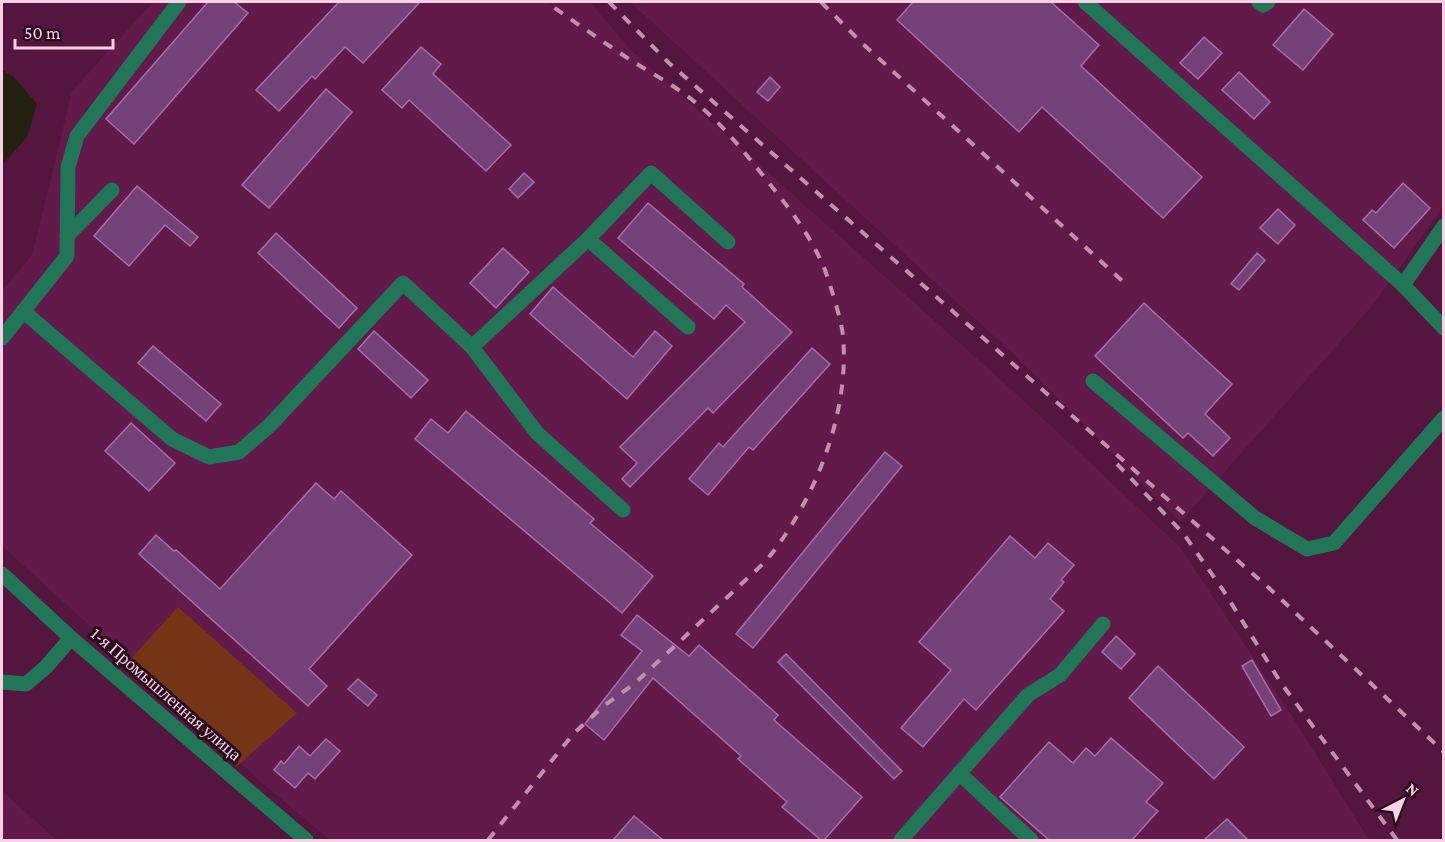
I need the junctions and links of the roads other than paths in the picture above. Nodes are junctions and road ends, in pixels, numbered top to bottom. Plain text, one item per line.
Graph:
1 (179, 2) edge
2 (1085, 2) edge
3 (1259, 2) edge
4 (1268, 2) edge
5 (112, 190) dead end
6 (1443, 226) edge
7 (67, 236) junction
8 (588, 239) junction
9 (728, 242) dead end
10 (1403, 285) junction
11 (23, 311) junction
12 (688, 327) dead end
13 (1443, 328) edge
14 (2, 338) edge
15 (472, 347) junction
16 (1093, 381) dead end
17 (1443, 418) edge
18 (623, 510) dead end
19 (2, 574) edge
20 (1103, 624) dead end
21 (71, 638) junction
22 (2, 681) edge
23 (959, 773) junction
24 (306, 840) edge
25 (901, 840) edge
26 (1031, 840) edge

1 - 7 street
2 - 10 street
3 - 4 street
5 - 7 street
6 - 10 street
7 - 11 street
8 - 9 street
8 - 12 street
8 - 15 street
10 - 13 street
11 - 14 street
11 - 15 street
15 - 18 street
16 - 17 street
19 - 21 street, 1-я Промышленная улица
20 - 23 street
21 - 22 street
21 - 24 street, 1-я Промышленная улица
23 - 25 street
23 - 26 street

